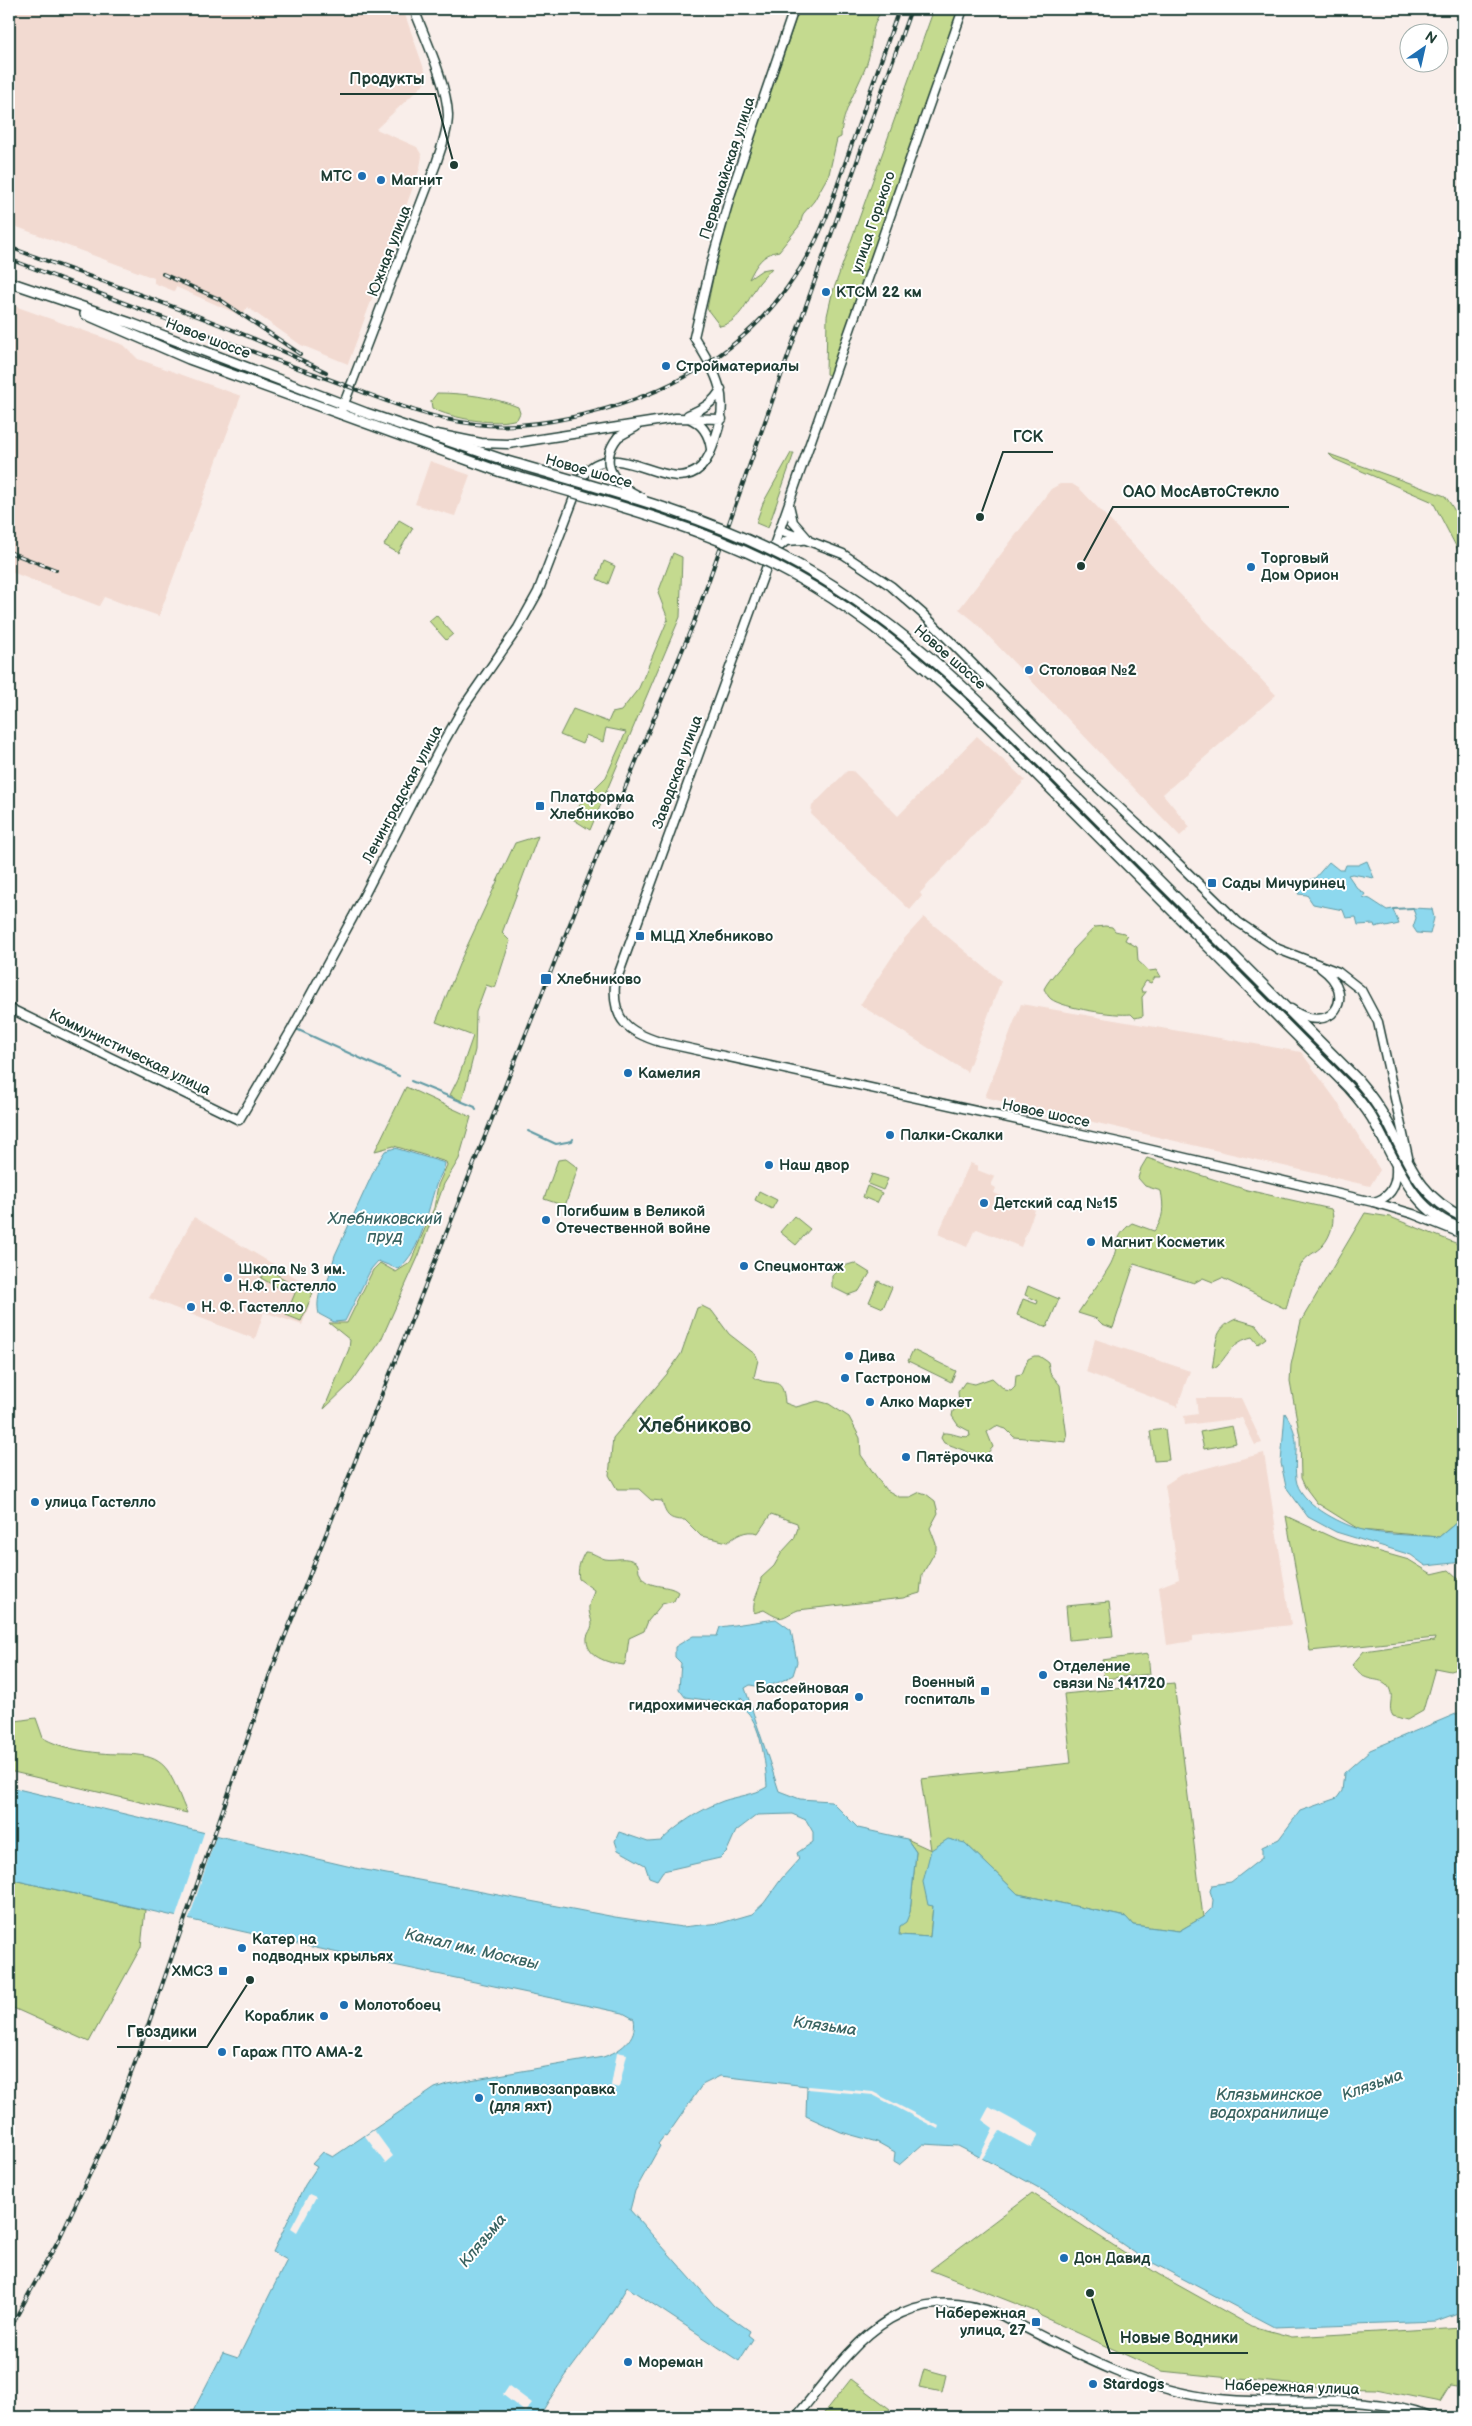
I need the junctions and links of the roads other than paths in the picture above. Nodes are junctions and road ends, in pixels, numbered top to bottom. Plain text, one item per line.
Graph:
1 (414, 9) edge
2 (794, 9) edge
3 (962, 9) edge
4 (9, 282) edge
5 (34, 292) junction
6 (721, 388) junction
7 (344, 405) junction
8 (340, 414) junction
9 (684, 417) junction
10 (722, 419) junction
11 (643, 423) junction
12 (405, 427) junction
13 (711, 451) junction
14 (788, 503) junction
15 (682, 514) junction
16 (780, 530) junction
17 (809, 540) junction
18 (770, 555) junction
19 (1313, 963) junction
20 (1267, 989) junction
21 (9, 1008) edge
22 (623, 1024) joint
23 (238, 1120) joint
24 (1396, 1168) junction
25 (1411, 1168) junction
26 (1373, 1202) junction
27 (1463, 1217) edge
28 (1463, 1229) edge
29 (1463, 1234) edge
30 (796, 2417) edge
31 (1430, 2417) edge

1 - 7 street, Южная улица
2 - 6 street, Первомайская улица
3 - 14 street, улица Горького
4 - 5 main road, Новое шоссе
5 - 7 main road, Новое шоссе
5 - 8 main road, Новое шоссе
6 - 9 street
6 - 10 street
7 - 8 street, Южная улица
7 - 12 main road, Новое шоссе
8 - 24 main road, Новое шоссе, bridge
9 - 10 street
9 - 11 street
9 - 13 street
10 - 13 street
11 - 12 street
11 - 15 street, bridge
12 - 15 main road, Новое шоссе, bridge
13 - 23 street, Ленинградская улица
14 - 16 street, улица Горького
14 - 17 street
15 - 20 main road, Новое шоссе, bridge
16 - 17 street
16 - 18 street, Заводская улица
17 - 18 street
17 - 19 street
18 - 22 street, Заводская улица
19 - 20 street
19 - 25 street
20 - 25 main road, Новое шоссе
21 - 23 street, Коммунистическая улица
22 - 26 street, Новое шоссе
24 - 26 street
24 - 28 main road, Новое шоссе
25 - 27 main road
26 - 29 street, Новое шоссе
30 - 31 street, Набережная улица

